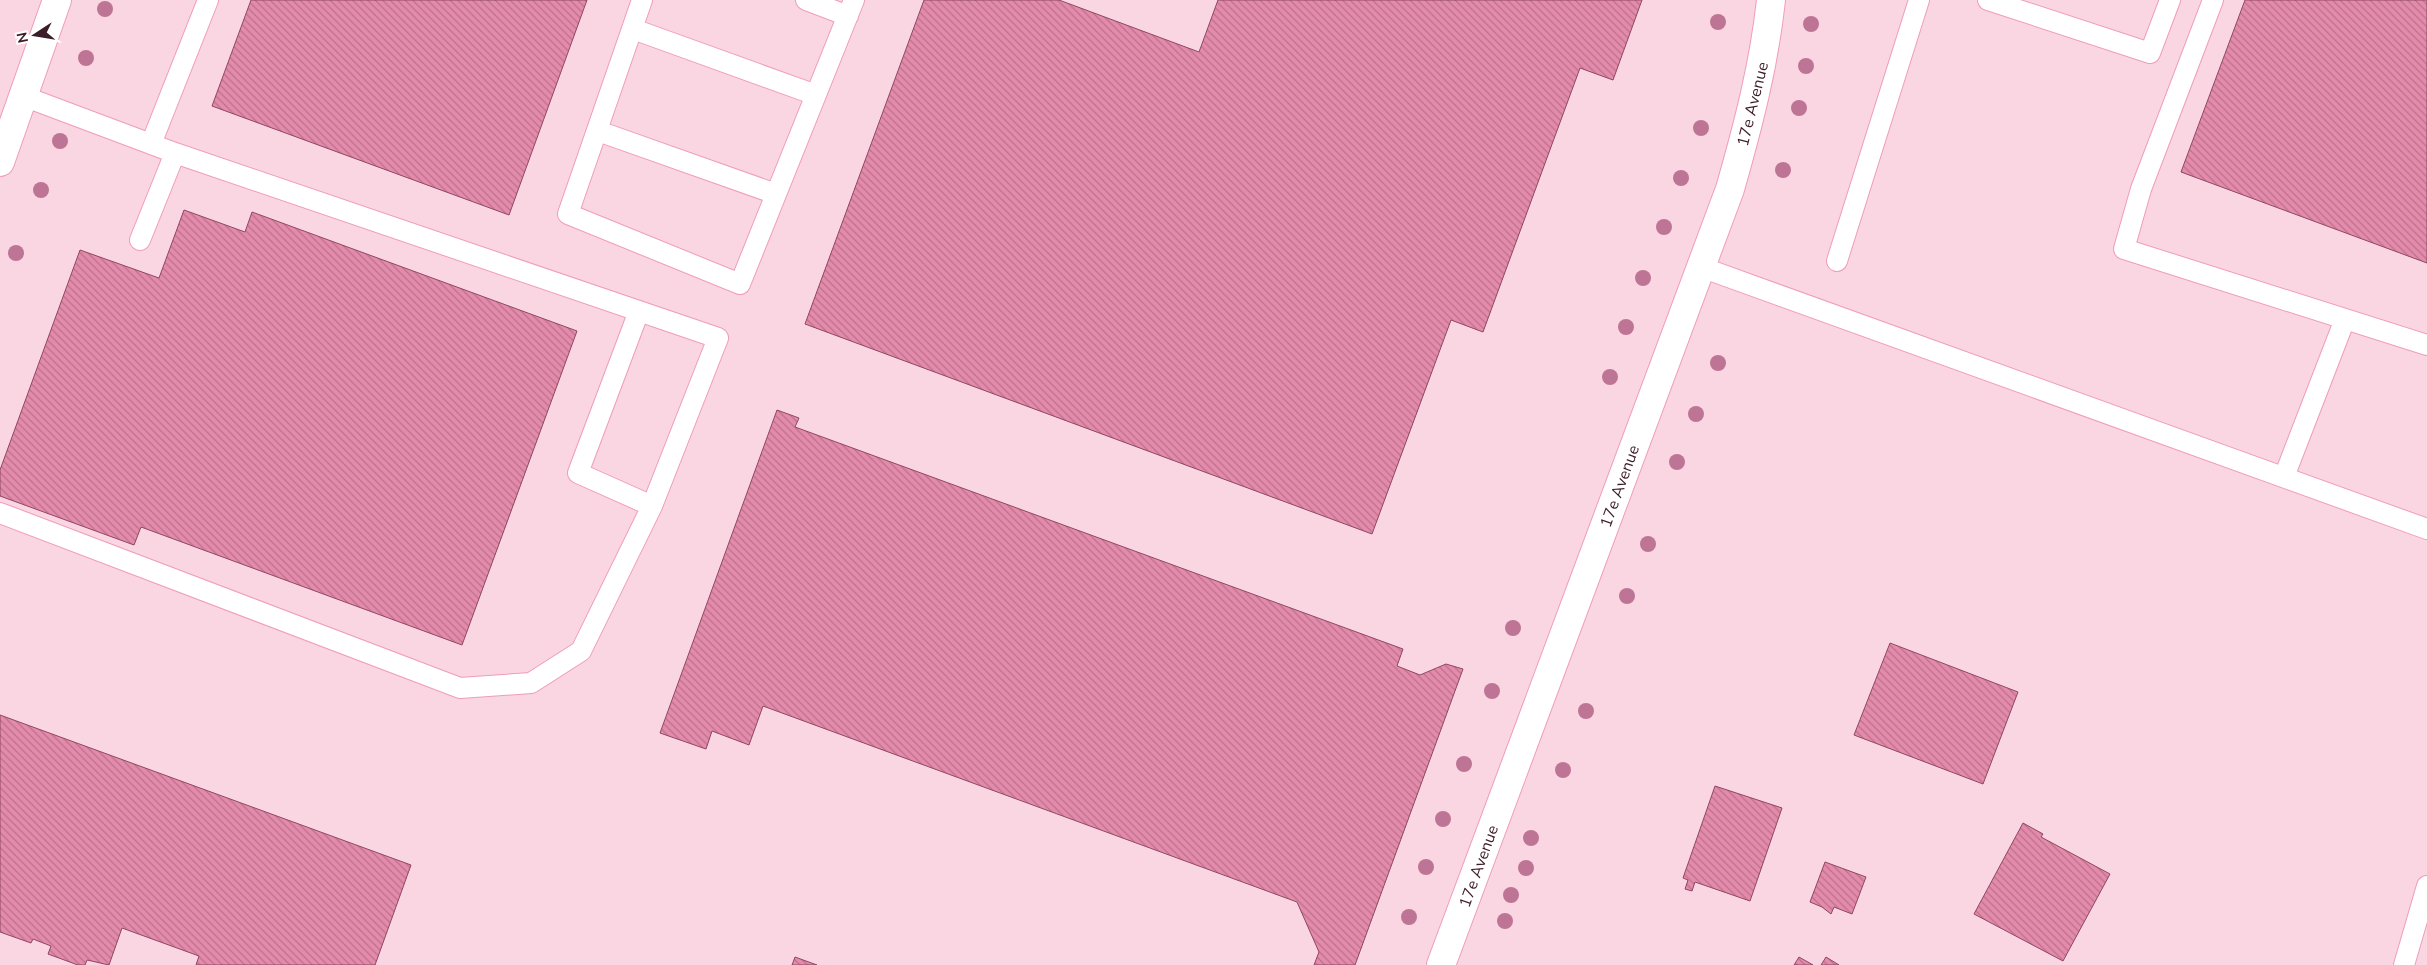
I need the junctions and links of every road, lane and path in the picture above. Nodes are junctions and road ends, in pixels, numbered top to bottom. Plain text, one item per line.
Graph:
1 (57, 0) edge
2 (208, 0) edge
3 (642, 0) edge
4 (806, 0) edge
5 (1771, 0) edge
6 (1918, 0) edge
7 (1988, 0) edge
8 (2170, 0) edge
9 (2213, 0) edge
10 (851, 8) edge
11 (633, 29) junction
12 (816, 95) junction
13 (23, 96) junction
14 (598, 131) junction
15 (151, 144) junction
16 (175, 153) junction
17 (0, 162) edge
18 (776, 194) junction
19 (140, 240) dead end
20 (1837, 261) dead end
21 (1701, 267) junction
22 (639, 311) junction
23 (2345, 319) junction
24 (2427, 345) edge
25 (2284, 477) junction
26 (652, 506) junction
27 (0, 512) edge
28 (2426, 524) edge
29 (2427, 886) edge
30 (1441, 965) edge
31 (2404, 965) edge

1 - 13 street
2 - 15 lane
3 - 11 lane
4 - 10 lane
5 - 21 street, 17e Avenue
6 - 20 lane
7 - 8 lane
9 - 23 lane
10 - 12 lane
11 - 12 lane
11 - 14 lane
12 - 18 lane
13 - 15 lane
13 - 17 street
14 - 18 lane
14 - 18 lane
15 - 16 lane
16 - 19 lane
16 - 22 lane
21 - 25 lane
21 - 30 street, 17e Avenue
22 - 26 lane
22 - 26 lane
23 - 24 lane
23 - 25 lane
25 - 28 lane
26 - 27 lane
29 - 31 lane

